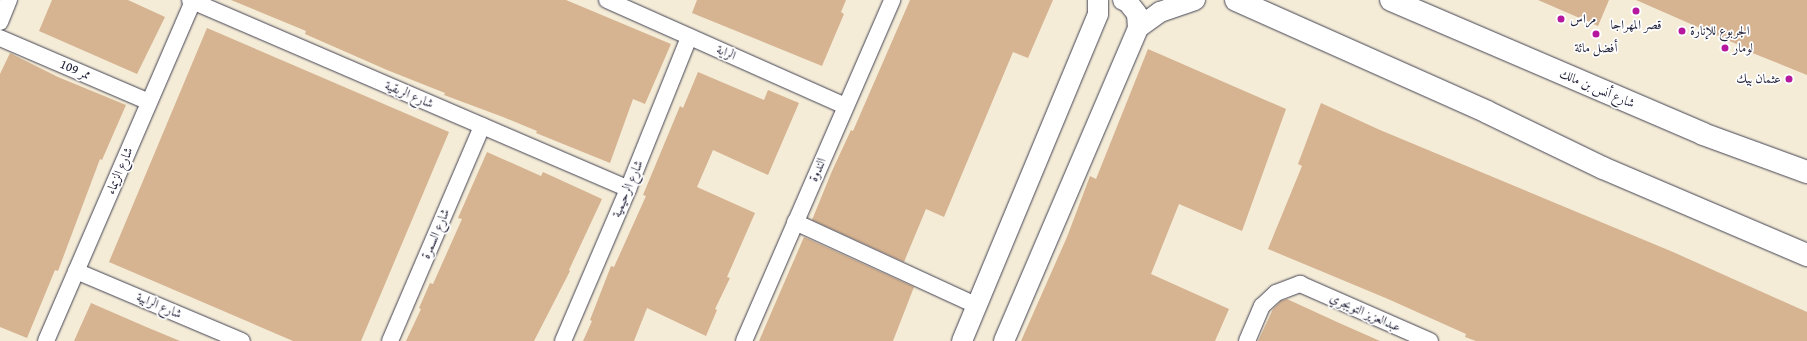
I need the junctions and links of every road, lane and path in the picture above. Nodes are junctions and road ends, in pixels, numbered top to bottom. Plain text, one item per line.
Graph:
1 (10, 0) edge
2 (606, 0) edge
3 (892, 0) edge
4 (1122, 0) edge
5 (1195, 0) edge
6 (1236, 0) edge
7 (1391, 0) edge
8 (192, 1) edge
9 (1102, 5) edge
10 (0, 22) edge
11 (1138, 28) junction
12 (689, 37) junction
13 (0, 38) edge
14 (149, 102) junction
15 (845, 106) junction
16 (482, 126) junction
17 (1807, 172) edge
18 (628, 189) junction
19 (795, 222) junction
20 (1807, 255) edge
21 (76, 271) junction
22 (978, 306) junction
23 (46, 341) edge
24 (242, 341) edge
25 (390, 341) edge
26 (563, 341) edge
27 (744, 341) edge
28 (962, 341) edge
29 (1004, 341) edge
30 (1247, 341) edge
31 (1430, 341) edge

1 - 10 street
2 - 12 street, الراية
3 - 15 street, الندوة
4 - 11 street
5 - 11 street
6 - 20 main road
7 - 17 main road, شارع أنس بن مالك
8 - 14 street, شارع الزيماء
8 - 16 street, شارع الربقية
9 - 22 street
11 - 29 street
12 - 15 street, الراية
12 - 18 street, شارع الرحيمية
13 - 14 street, ممر 109
14 - 21 street, شارع الزيماء
15 - 19 street, الندوة
16 - 18 street, شارع الربقية
16 - 25 street, شارع السمرة
18 - 26 street, شارع الرحيمية
19 - 22 street
19 - 27 street, الندوة
21 - 23 street, شارع الزيماء
21 - 24 street, شارع الرابية
22 - 28 street
30 - 31 street, عبدالعزيز التويجري

